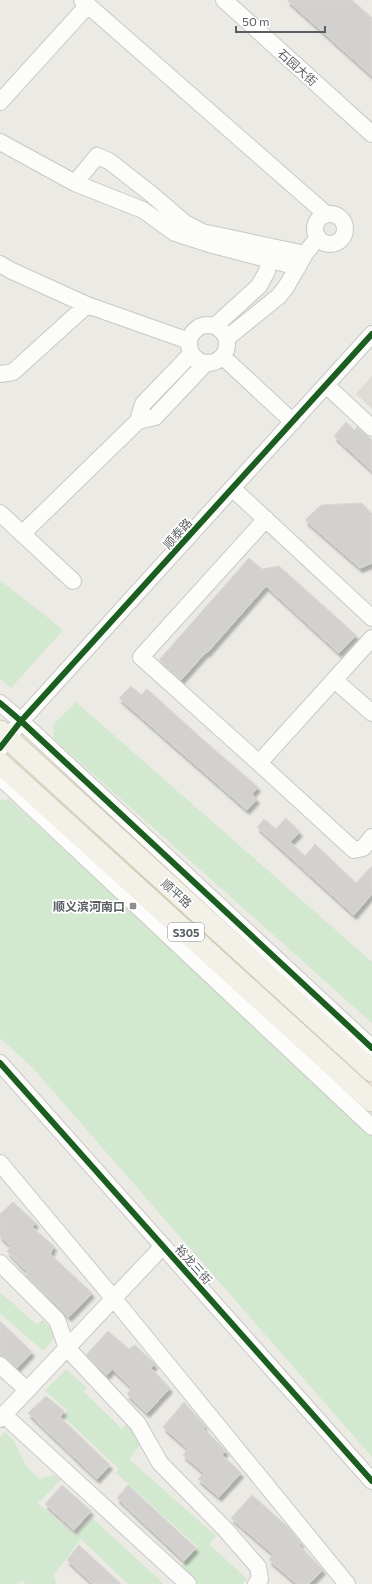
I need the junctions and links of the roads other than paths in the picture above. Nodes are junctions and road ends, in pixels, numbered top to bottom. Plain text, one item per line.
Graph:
1 (224, 0) edge
2 (85, 3) edge
3 (0, 102) edge
4 (372, 134) edge
5 (0, 142) edge
6 (75, 183) junction
7 (326, 214) junction
8 (318, 237) junction
9 (271, 253) junction
10 (301, 261) junction
11 (0, 264) edge
12 (87, 305) junction
13 (216, 326) junction
14 (372, 334) edge
15 (227, 338) junction
16 (190, 348) junction
17 (223, 357) junction
18 (205, 364) junction
19 (0, 374) edge
20 (326, 385) junction
21 (138, 421) junction
22 (293, 422) junction
23 (372, 428) edge
24 (232, 488) junction
25 (0, 513) edge
26 (266, 519) junction
27 (22, 534) junction
28 (73, 581) dead end
29 (372, 618) edge
30 (372, 638) edge
31 (338, 676) junction
32 (0, 704) edge
33 (372, 713) edge
34 (21, 721) junction
35 (3, 739) edge
36 (0, 763) edge
37 (259, 763) junction
38 (0, 777) edge
39 (372, 837) edge
40 (372, 1048) edge
41 (0, 1063) edge
42 (372, 1071) edge
43 (372, 1101) edge
44 (372, 1127) edge
45 (0, 1163) edge
46 (163, 1246) junction
47 (0, 1263) edge
48 (114, 1299) junction
49 (67, 1348) junction
50 (0, 1365) edge
51 (27, 1390) junction
52 (2, 1417) edge
53 (372, 1481) edge
54 (188, 1584) edge
55 (256, 1584) edge
56 (348, 1584) edge

1 - 4 street, 石园大街
2 - 3 street
2 - 7 street
5 - 6 street
6 - 9 street
6 - 9 street
7 - 8 street
7 - 8 street
8 - 10 street
9 - 10 street
9 - 13 street
10 - 15 street
11 - 12 street
12 - 16 street
12 - 19 street
13 - 15 street
13 - 16 street
14 - 20 street, 顺泰路
15 - 17 street
16 - 18 street
16 - 21 street
17 - 18 street
17 - 22 street
18 - 21 street
20 - 22 street, 顺泰路
20 - 23 street
21 - 27 street
22 - 24 street, 顺泰路
24 - 26 street
24 - 34 street, 顺泰路
25 - 27 street
26 - 29 street
26 - 37 street
27 - 28 street
30 - 31 street
31 - 33 street
31 - 37 street
32 - 34 street
34 - 35 street, 顺泰路
34 - 40 street
35 - 42 main road, 顺平路 / S305
36 - 43 main road, 顺平路 / S305
37 - 39 street
38 - 44 street
41 - 46 street, 裕龙三街
45 - 48 street
46 - 48 street
46 - 53 street, 裕龙三街
47 - 49 street
48 - 49 street
48 - 56 street
49 - 51 street
49 - 55 street
50 - 51 street
51 - 52 street
52 - 54 street

